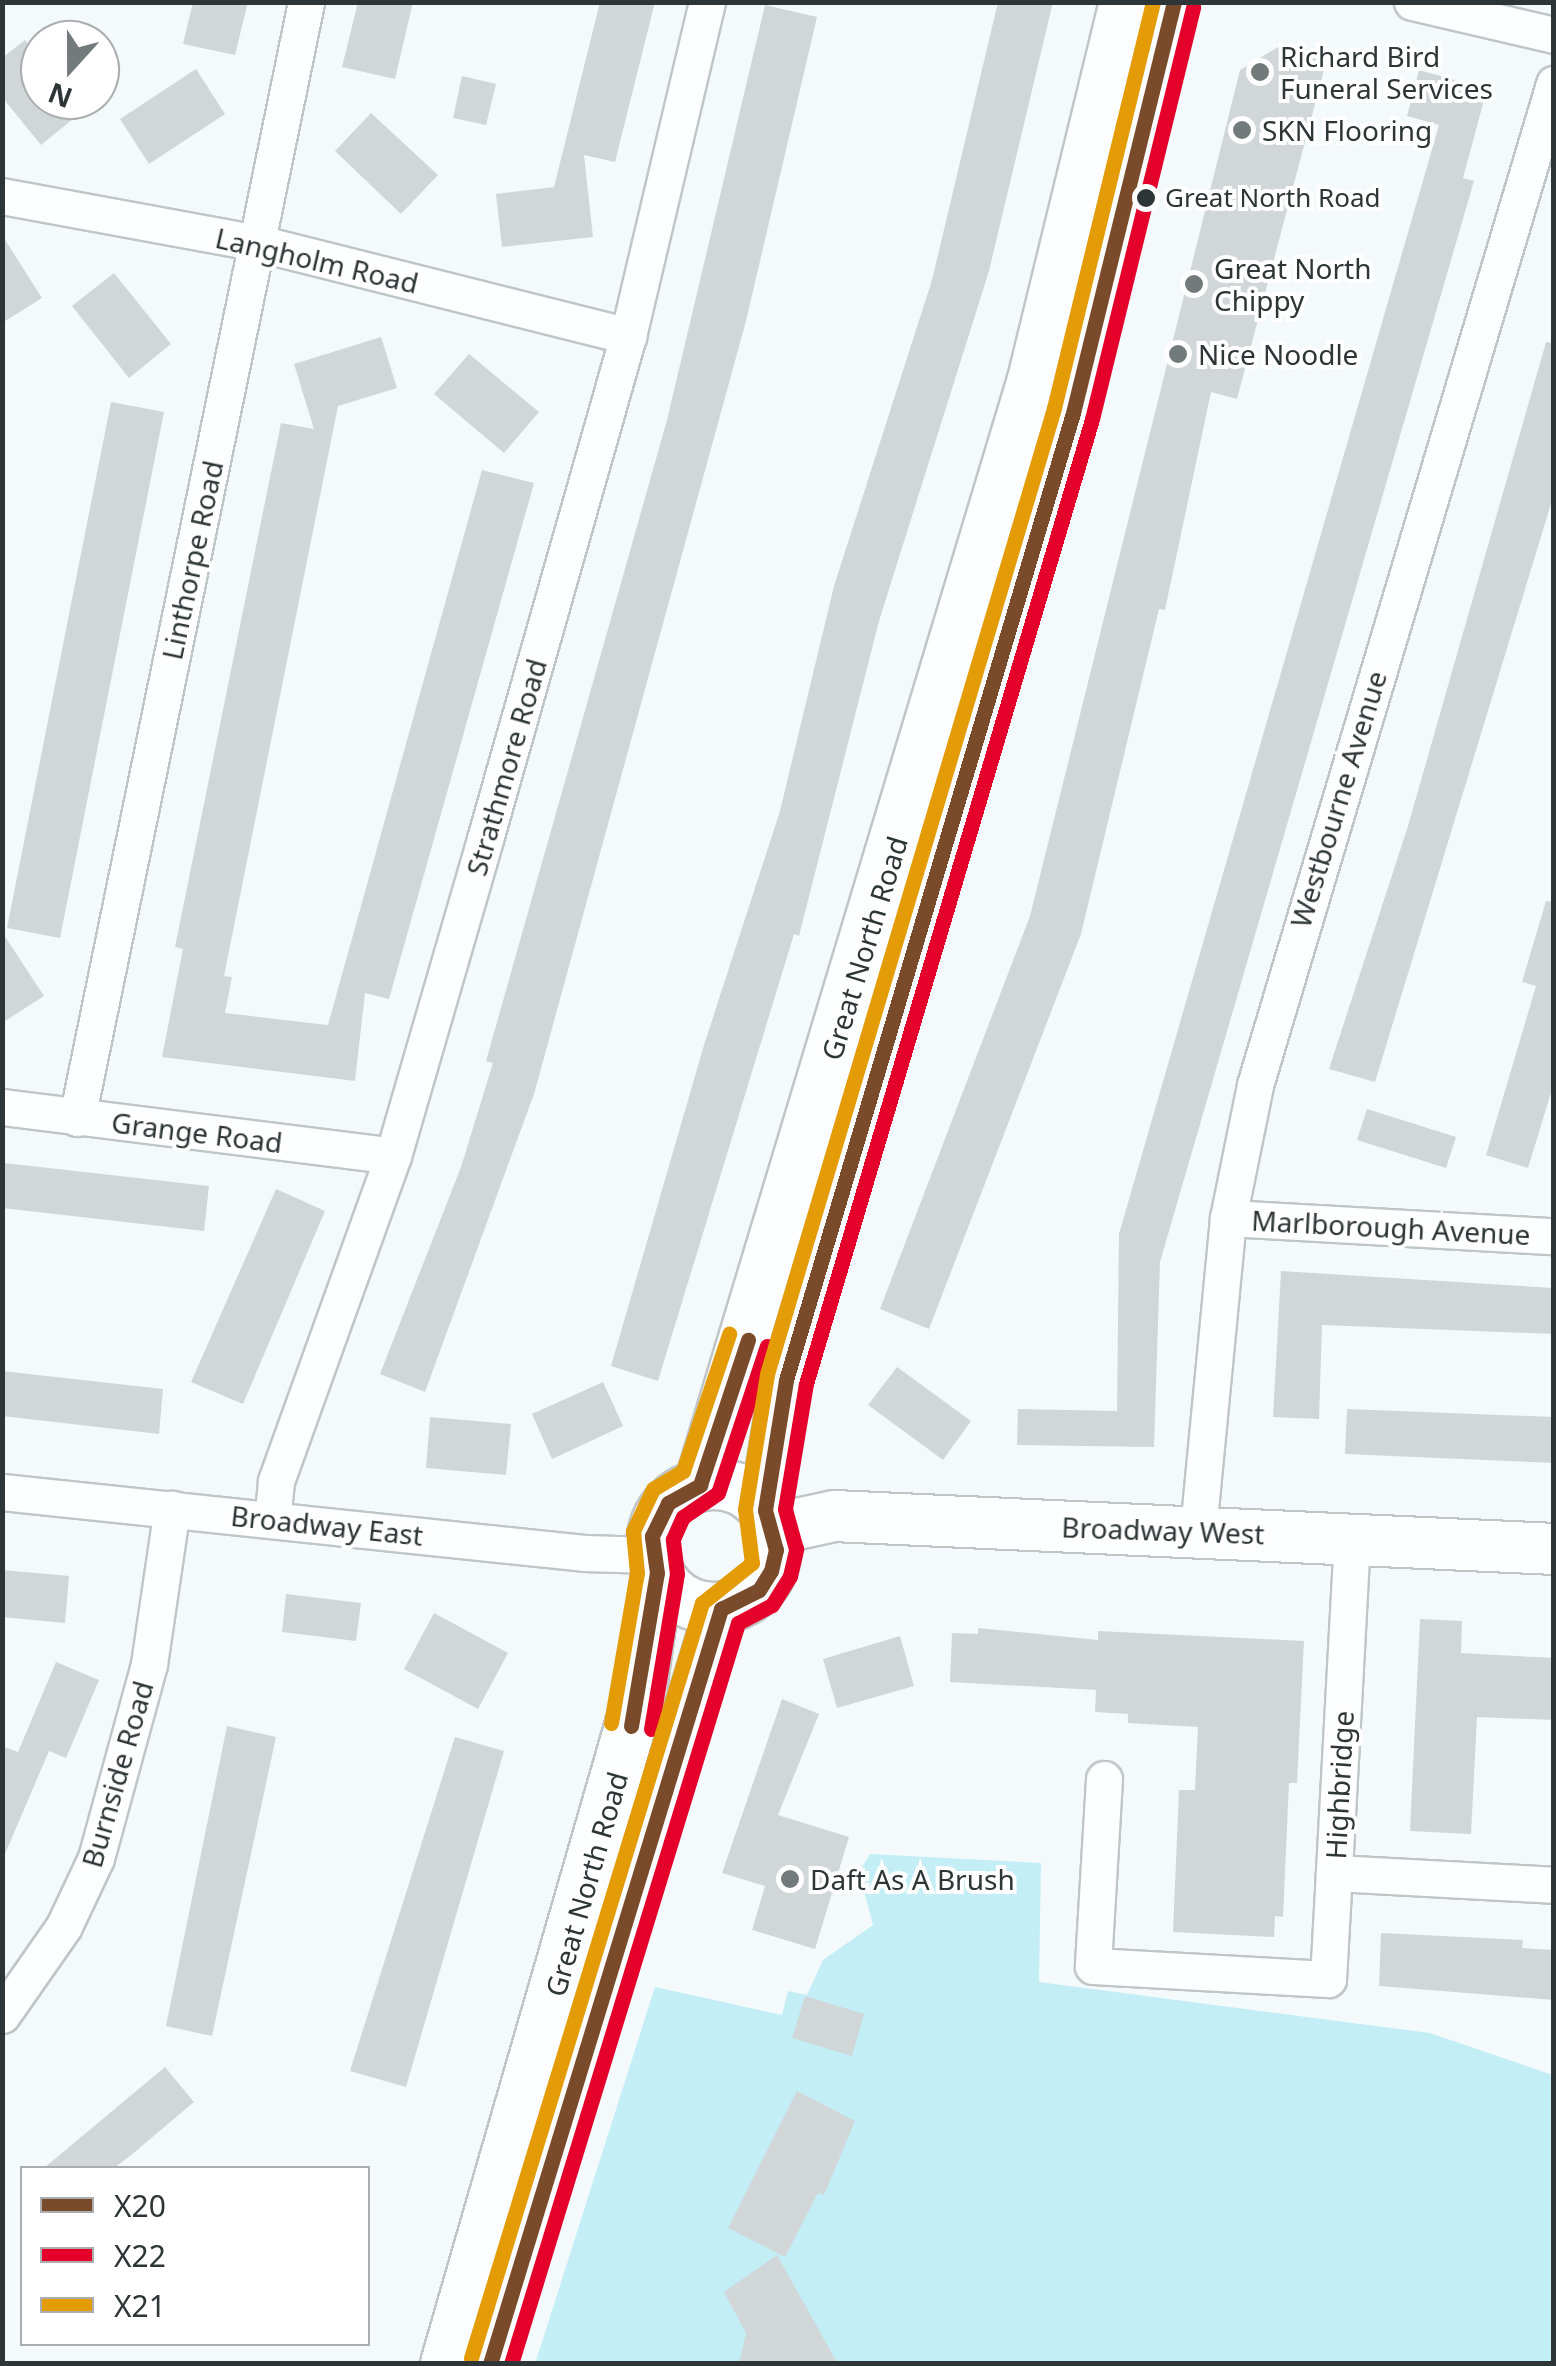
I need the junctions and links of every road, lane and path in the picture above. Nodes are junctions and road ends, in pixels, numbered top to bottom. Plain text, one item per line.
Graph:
1 (306, 2) edge
2 (708, 2) edge
3 (1125, 2) edge
4 (1174, 2) edge
5 (1412, 2) edge
6 (1554, 35) edge
7 (1554, 84) edge
8 (2, 196) edge
9 (258, 243) junction
10 (628, 336) junction
11 (2, 1108) edge
12 (76, 1118) junction
13 (392, 1156) junction
14 (1228, 1218) junction
15 (1553, 1235) edge
16 (700, 1485) junction
17 (2, 1492) edge
18 (172, 1510) junction
19 (272, 1520) junction
20 (770, 1520) junction
21 (1198, 1530) junction
22 (1352, 1538) junction
23 (1554, 1549) edge
24 (654, 1564) junction
25 (721, 1609) junction
26 (1104, 1779) dead end
27 (1334, 1873) junction
28 (1554, 1886) edge
29 (2, 2016) edge
30 (446, 2364) edge
31 (490, 2364) edge

1 - 9 street, Linthorpe Road
2 - 10 street, Strathmore Road
3 - 16 main road, Great North Road
4 - 20 main road, Great North Road
5 - 6 street
7 - 14 street, Westbourne Avenue
8 - 9 street, Langholm Road
9 - 10 street, Langholm Road
9 - 12 street, Linthorpe Road
10 - 13 street, Strathmore Road
11 - 12 street, Grange Road
12 - 13 street, Grange Road
13 - 19 street, Strathmore Road
14 - 15 street, Marlborough Avenue
14 - 21 street, Westbourne Avenue
16 - 20 main road
16 - 24 main road, Great North Road
17 - 18 street, Broadway East
18 - 19 street, Broadway East
18 - 29 street, Burnside Road
19 - 24 street, Broadway East
20 - 21 main road, Broadway West
20 - 25 main road, Great North Road
21 - 22 main road, Broadway West
22 - 23 main road, Broadway West
22 - 27 street, Highbridge
24 - 25 main road
24 - 30 main road, Great North Road
25 - 31 main road, Great North Road
26 - 27 street
27 - 28 street, Highbridge

